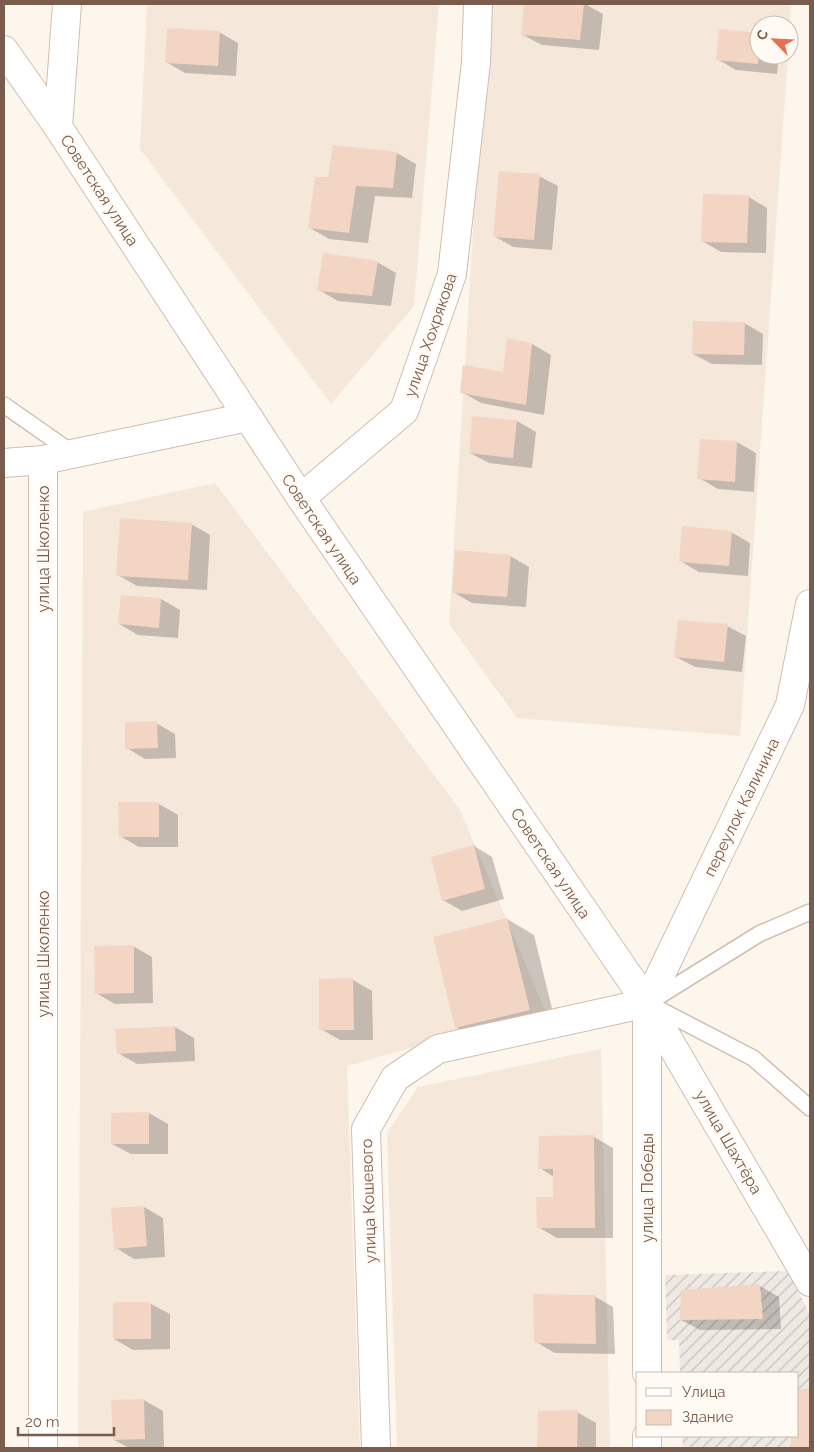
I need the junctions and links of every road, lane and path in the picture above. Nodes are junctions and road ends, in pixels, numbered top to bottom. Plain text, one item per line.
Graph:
1 (67, 4) edge
2 (478, 4) edge
3 (4, 50) edge
4 (58, 127) junction
5 (4, 405) edge
6 (248, 417) junction
7 (74, 454) junction
8 (43, 460) junction
9 (4, 463) edge
10 (301, 498) junction
11 (810, 604) edge
12 (810, 912) edge
13 (647, 1003) junction
14 (810, 1108) edge
15 (810, 1282) edge
16 (647, 1372) edge
17 (43, 1448) edge
18 (376, 1448) edge

1 - 4 street
2 - 10 street, улица Хохрякова
3 - 4 street, Советская улица
4 - 6 street, Советская улица
5 - 7 lane
6 - 7 street
6 - 10 street, Советская улица
7 - 8 street
8 - 9 street
8 - 17 street, улица Школенко
10 - 13 street, Советская улица
11 - 13 street, переулок Калинина
12 - 13 lane
13 - 14 lane
13 - 15 street, улица Шахтёра
13 - 16 street, улица Победы
13 - 18 street, улица Кошевого

